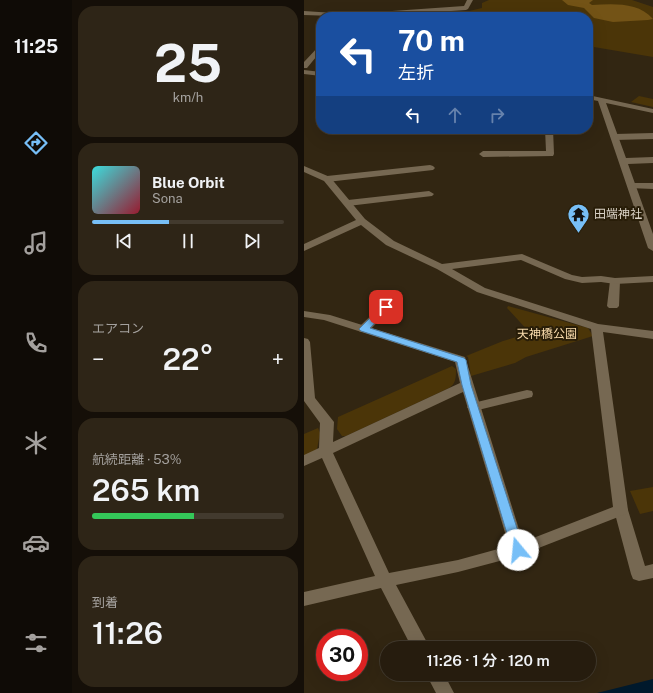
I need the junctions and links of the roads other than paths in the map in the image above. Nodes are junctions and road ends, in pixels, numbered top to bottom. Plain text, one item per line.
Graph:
1 (470, 0) edge
2 (431, 12) edge
3 (304, 14) edge
4 (316, 15) edge
5 (316, 53) edge
6 (304, 66) edge
7 (304, 72) edge
8 (316, 73) edge
9 (593, 98) edge
10 (601, 100) junction
11 (653, 111) edge
12 (549, 134) edge
13 (653, 136) edge
14 (615, 137) junction
15 (483, 154) dead end
16 (653, 160) edge
17 (623, 161) junction
18 (430, 168) dead end
19 (304, 169) edge
20 (327, 179) junction
21 (632, 186) junction
22 (653, 186) edge
23 (429, 194) dead end
24 (348, 203) junction
25 (642, 215) junction
26 (653, 215) edge
27 (362, 222) junction
28 (304, 248) edge
29 (653, 248) edge
30 (441, 267) junction
31 (653, 279) edge
32 (615, 281) junction
33 (614, 306) dead end
34 (386, 307) dead end
35 (304, 314) edge
36 (598, 327) junction
37 (364, 329) junction
38 (653, 335) edge
39 (304, 342) edge
40 (467, 385) junction
41 (527, 394) dead end
42 (474, 407) junction
43 (326, 452) junction
44 (304, 461) edge
45 (621, 510) junction
46 (518, 550) junction
47 (653, 571) edge
48 (385, 580) junction
49 (304, 599) edge
50 (417, 641) edge
51 (439, 681) edge
52 (445, 693) edge

1 - 2 street
3 - 4 street
5 - 6 street
7 - 8 street
9 - 10 street
10 - 11 street
10 - 14 street
12 - 15 street
13 - 14 street
14 - 17 street
16 - 17 street
17 - 21 street
18 - 20 street
19 - 20 street
20 - 24 street
21 - 22 street
21 - 25 street
23 - 24 street
24 - 27 street
25 - 26 street
25 - 29 street
27 - 28 street
27 - 30 street
30 - 32 street
30 - 36 street
31 - 32 street
32 - 33 street
34 - 37 street
35 - 37 street
36 - 38 street
36 - 45 street
37 - 40 street
39 - 43 street
40 - 42 street
40 - 43 street
41 - 42 street
42 - 46 street
43 - 44 street
43 - 48 street
45 - 46 street
45 - 47 street
46 - 48 street
48 - 49 street
48 - 50 street
51 - 52 street

